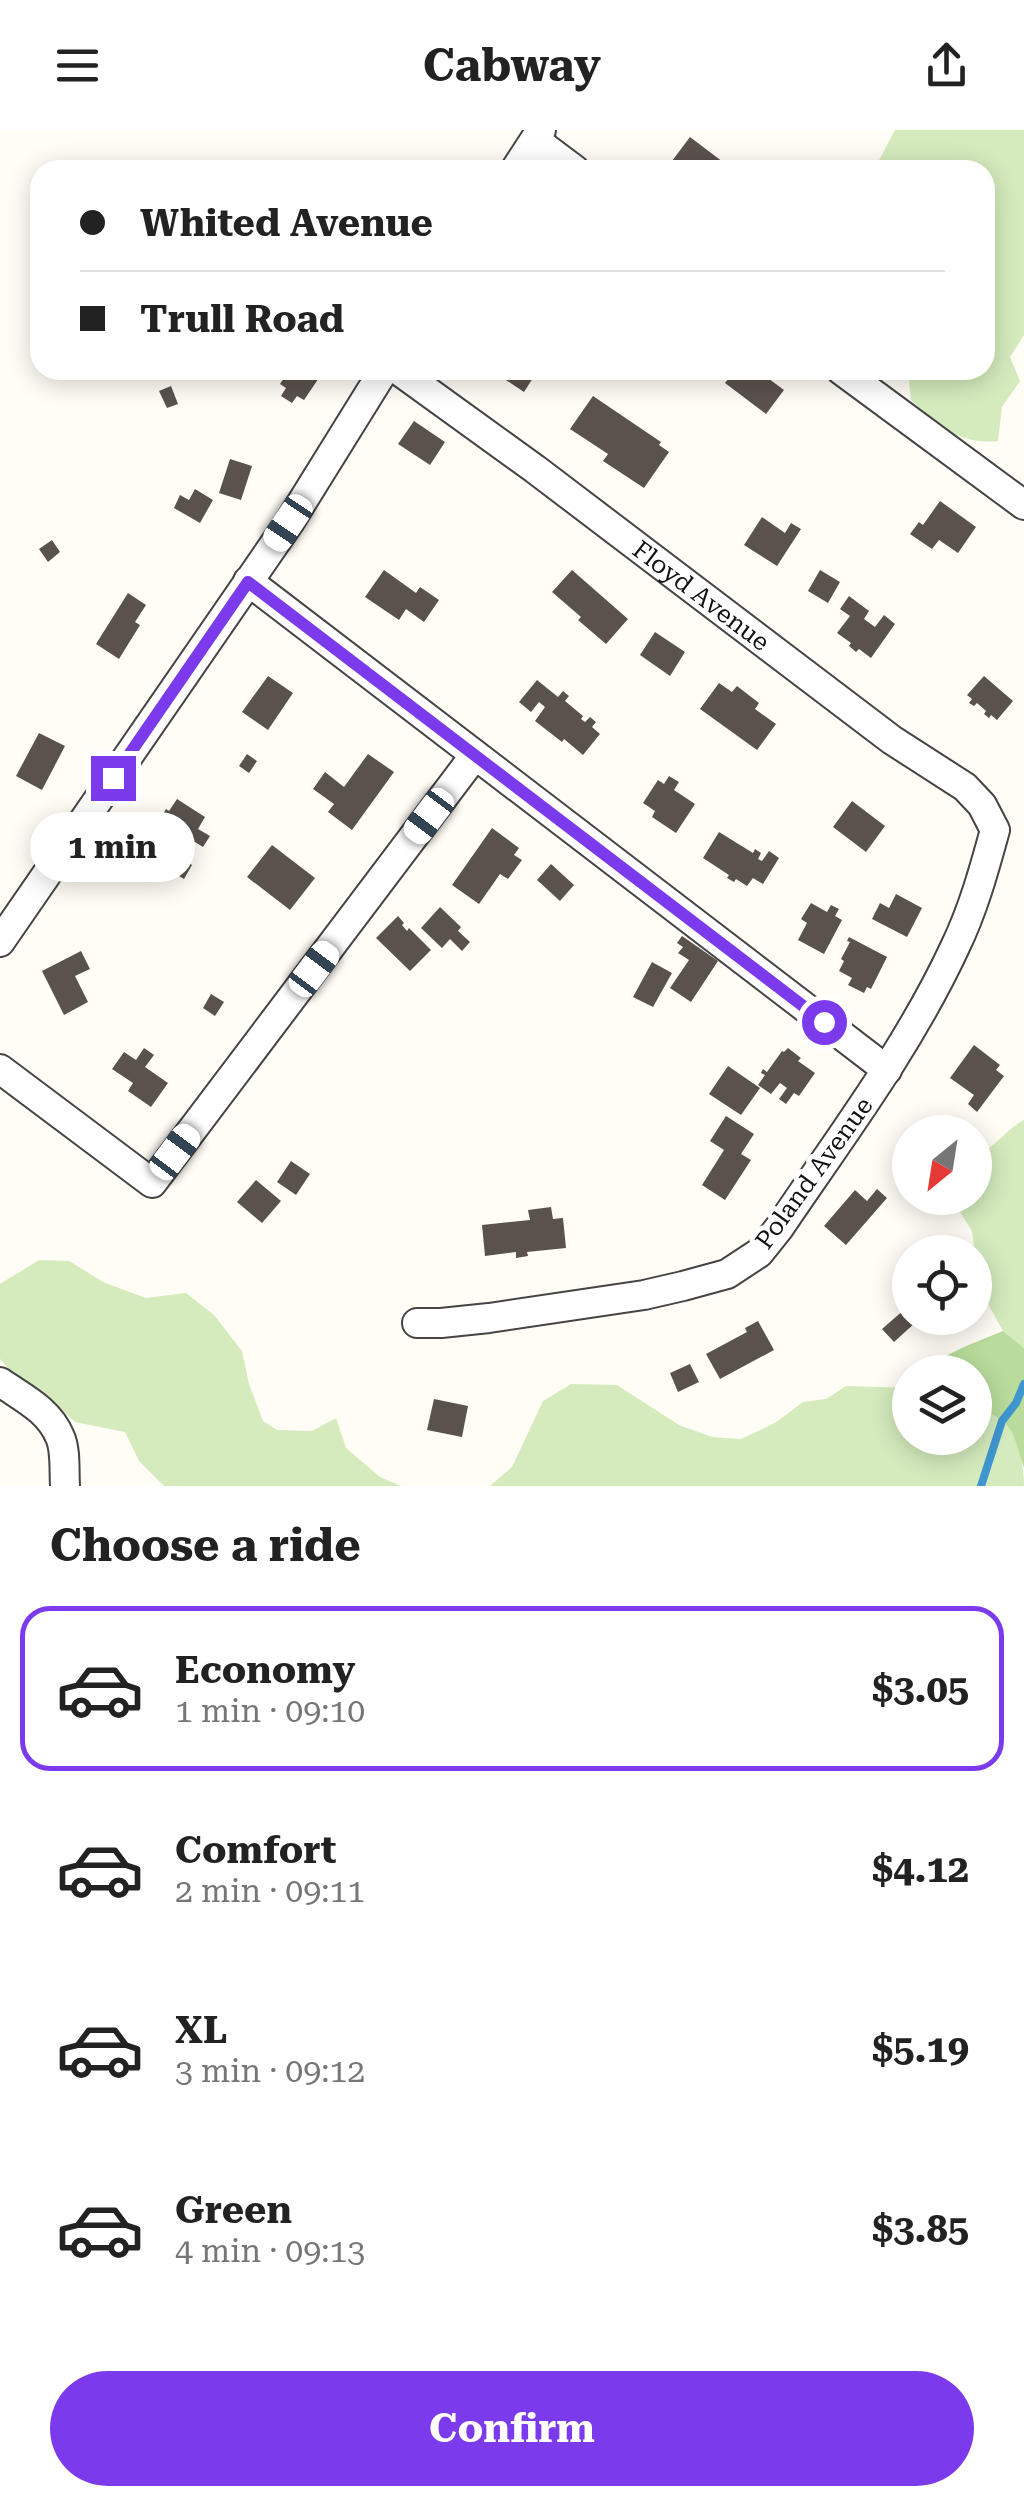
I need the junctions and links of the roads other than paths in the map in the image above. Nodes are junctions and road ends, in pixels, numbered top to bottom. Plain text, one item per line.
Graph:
1 (538, 135) edge
2 (522, 160) edge
3 (564, 160) edge
4 (378, 380) edge
5 (412, 380) edge
6 (855, 380) edge
7 (1024, 505) edge
8 (248, 582) junction
9 (476, 755) junction
10 (995, 830) joint
11 (0, 942) edge
12 (0, 1068) edge
13 (887, 1070) junction
14 (417, 1323) dead end
15 (0, 1382) edge
16 (66, 1486) edge

1 - 2 street
1 - 3 street
4 - 8 street
5 - 10 street, Floyd Avenue
6 - 7 street
8 - 9 street
8 - 11 street
9 - 12 street
9 - 13 street
10 - 13 street, Poland Avenue
13 - 14 street, Poland Avenue
15 - 16 street

